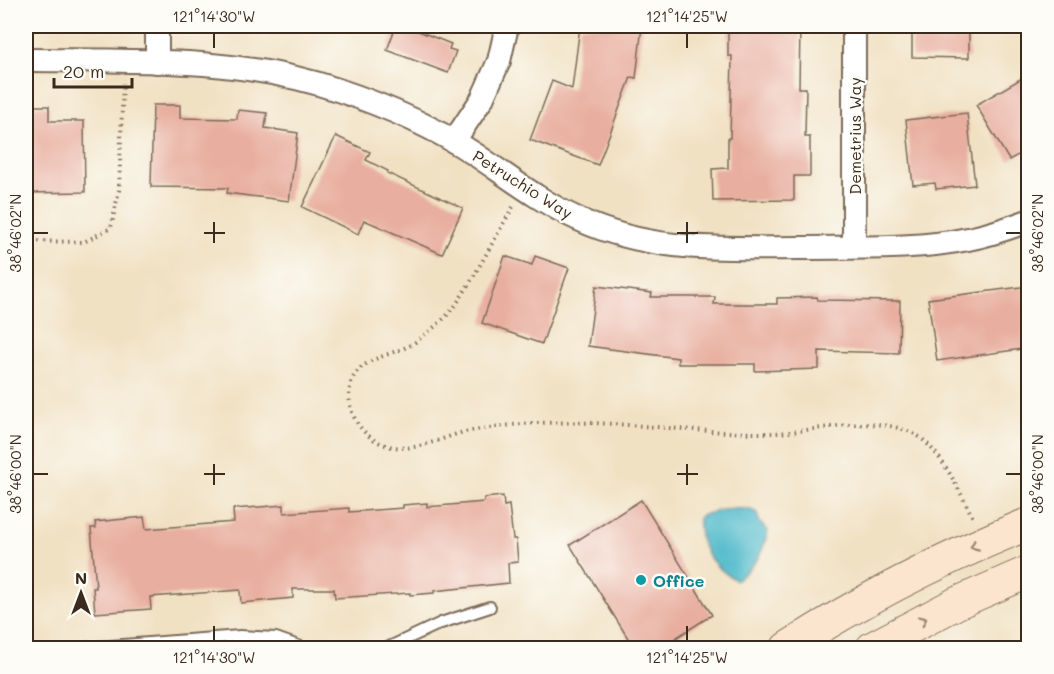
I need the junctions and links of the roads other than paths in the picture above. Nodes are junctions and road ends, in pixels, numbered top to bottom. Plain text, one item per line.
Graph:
1 (158, 26) edge
2 (507, 26) edge
3 (854, 26) edge
4 (26, 60) edge
5 (157, 62) junction
6 (454, 141) junction
7 (1029, 221) edge
8 (854, 247) junction
9 (1029, 524) edge
10 (1029, 572) edge
11 (490, 607) dead end
12 (165, 645) edge
13 (84, 648) edge
14 (304, 648) edge
15 (387, 648) edge
16 (787, 648) edge
17 (872, 648) edge

1 - 5 street
2 - 6 street
3 - 8 street, Demetrius Way
4 - 5 street, Petruchio Way
5 - 6 street, Petruchio Way
6 - 8 street, Petruchio Way
7 - 8 street, Petruchio Way
9 -> 16 main road
17 -> 10 main road
11 - 15 lane
12 - 13 lane
12 - 14 lane

